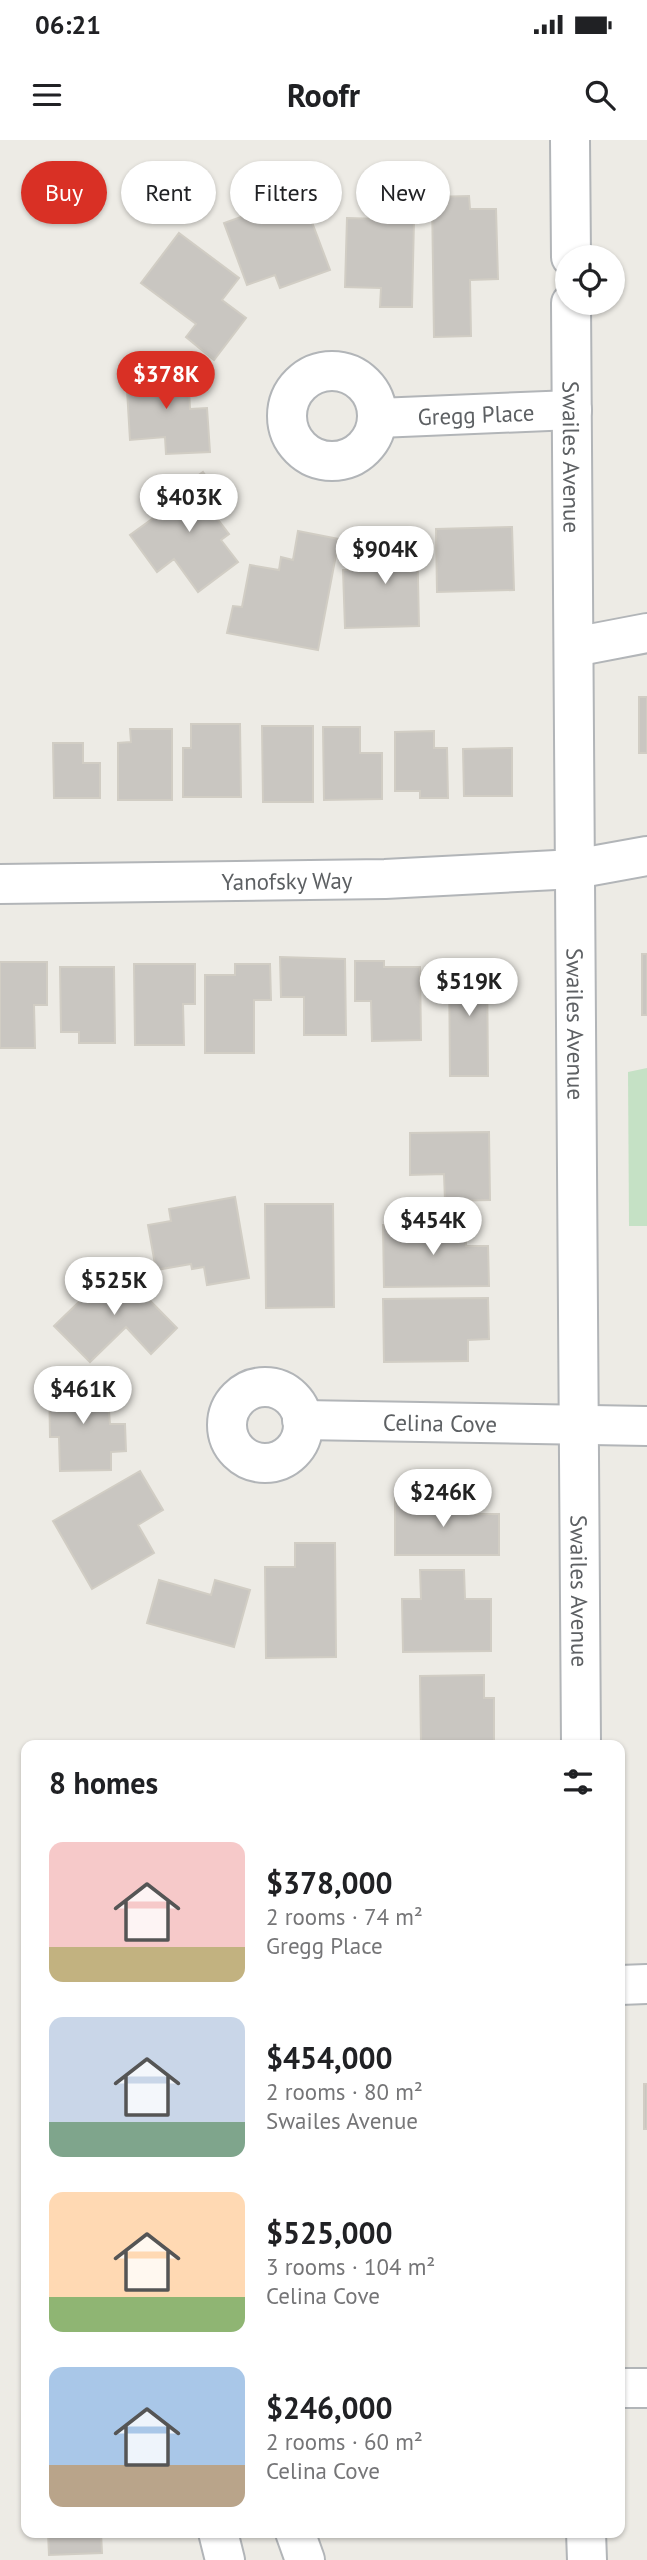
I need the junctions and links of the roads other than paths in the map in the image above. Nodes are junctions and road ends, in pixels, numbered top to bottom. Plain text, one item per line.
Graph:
1 (570, 140) edge
2 (571, 245) edge
3 (571, 315) edge
4 (572, 410) junction
5 (378, 418) dead end
6 (647, 633) edge
7 (574, 647) junction
8 (647, 856) edge
9 (575, 869) junction
10 (0, 884) edge
11 (302, 1420) dead end
12 (579, 1426) junction
13 (647, 1426) edge
14 (581, 1740) edge
15 (647, 1984) edge
16 (625, 1985) edge
17 (625, 2388) edge
18 (647, 2388) edge
19 (220, 2538) edge
20 (297, 2538) edge
21 (586, 2538) edge
22 (225, 2560) edge
23 (305, 2560) edge
24 (587, 2560) edge

1 - 2 street
3 - 4 street, Swailes Avenue
4 - 5 street, Gregg Place
4 - 7 street, Swailes Avenue
6 - 7 street
7 - 9 street, Swailes Avenue
8 - 9 street, Yanofsky Way
9 - 10 street, Yanofsky Way
9 - 12 street, Swailes Avenue
11 - 12 street, Celina Cove
12 - 13 street, Celina Cove
12 - 14 street, Swailes Avenue
15 - 16 street
17 - 18 street
19 - 22 street
20 - 23 street
21 - 24 street

